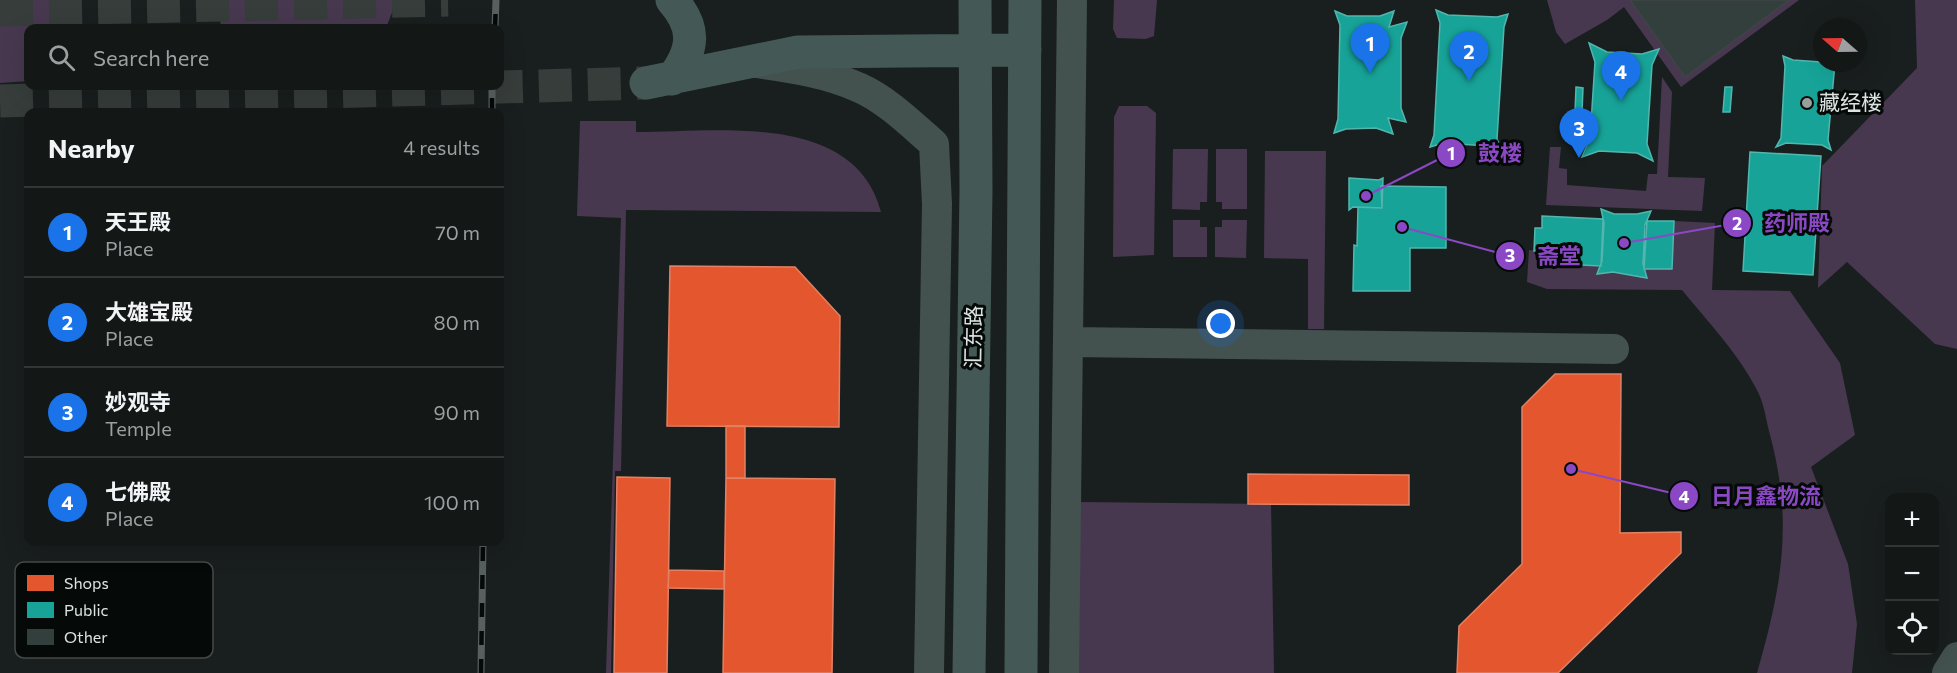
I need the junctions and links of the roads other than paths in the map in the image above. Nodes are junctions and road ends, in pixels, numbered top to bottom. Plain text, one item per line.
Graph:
1 (672, 0) edge
2 (975, 0) edge
3 (1025, 0) edge
4 (1072, 0) edge
5 (1025, 50) junction
6 (976, 51) junction
7 (747, 62) junction
8 (934, 144) junction
9 (976, 191) junction
10 (1069, 342) junction
11 (1614, 349) dead end
12 (972, 409) junction
13 (932, 476) junction
14 (1957, 657) edge
15 (1022, 671) edge
16 (929, 673) edge
17 (969, 673) edge
18 (1064, 673) edge
19 (1947, 673) edge

1 - 7 main road
2 - 6 main road, 汇东路
3 - 5 main road
4 - 10 street
5 - 6 main road
5 - 15 main road
6 - 7 main road
6 - 9 main road, 汇东路
7 - 8 street
8 - 9 street
8 - 13 street
9 - 12 main road, 汇东路
10 - 11 street
10 - 18 street
12 - 13 street
12 - 17 main road, 汇东路
13 - 16 street
14 - 19 street

